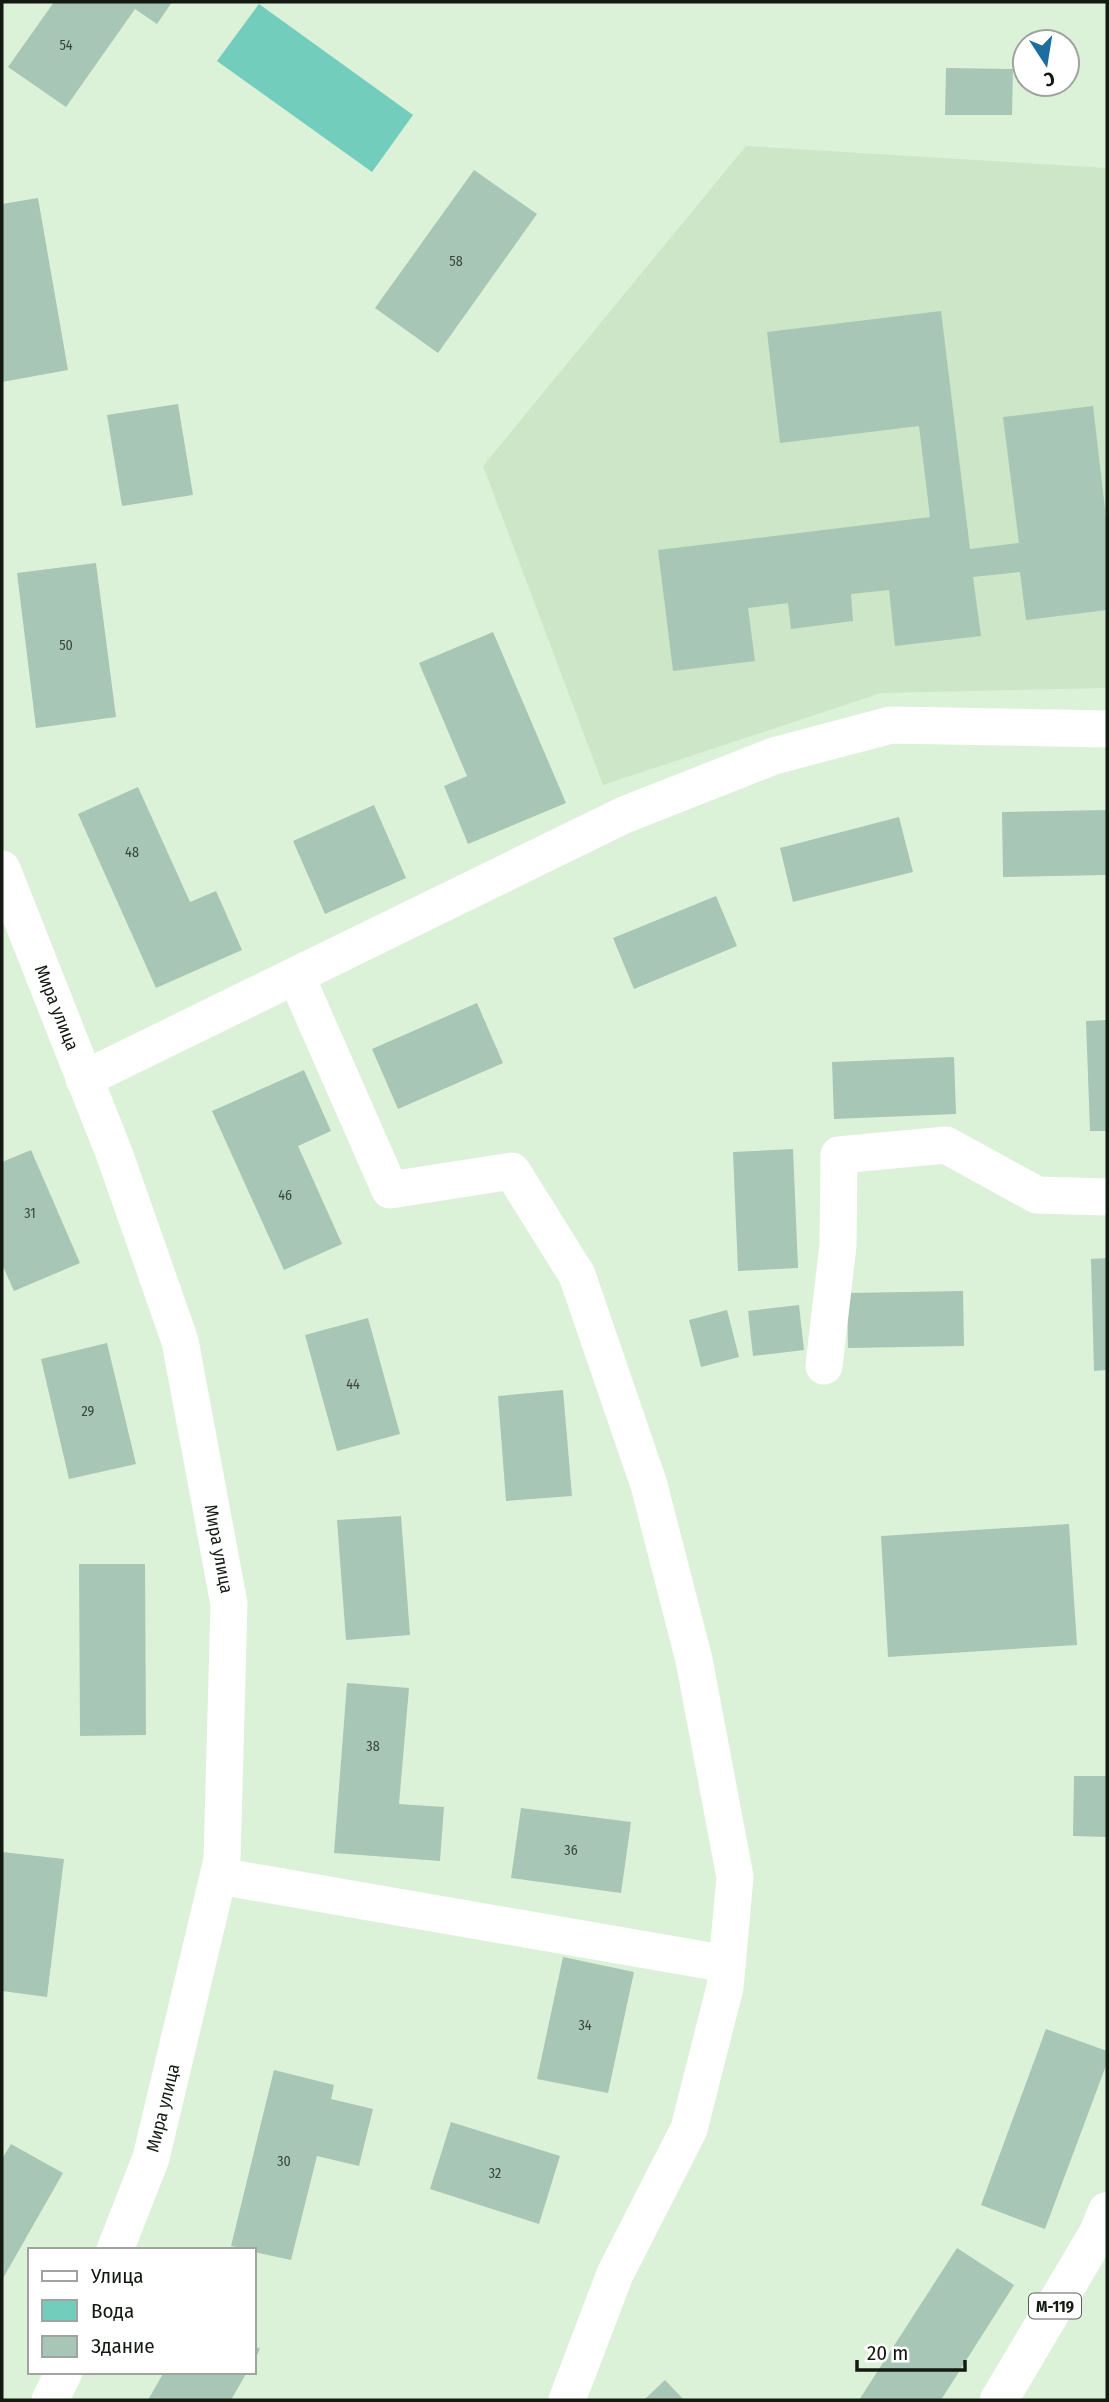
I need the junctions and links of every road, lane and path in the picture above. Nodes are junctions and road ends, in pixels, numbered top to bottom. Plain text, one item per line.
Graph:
1 (1107, 729) edge
2 (2, 869) edge
3 (296, 976) junction
4 (84, 1079) junction
5 (1107, 1197) edge
6 (824, 1366) dead end
7 (219, 1876) junction
8 (727, 1964) junction
9 (1107, 2211) edge
10 (117, 2248) edge
11 (63, 2374) edge
12 (50, 2400) edge
13 (567, 2400) edge
14 (999, 2400) edge

1 - 3 street
2 - 4 street, Мира улица
3 - 4 street
3 - 8 street
4 - 7 street, Мира улица
5 - 6 street
7 - 8 street
7 - 10 street, Мира улица
8 - 13 street
9 - 14 main road, М-119
11 - 12 street

